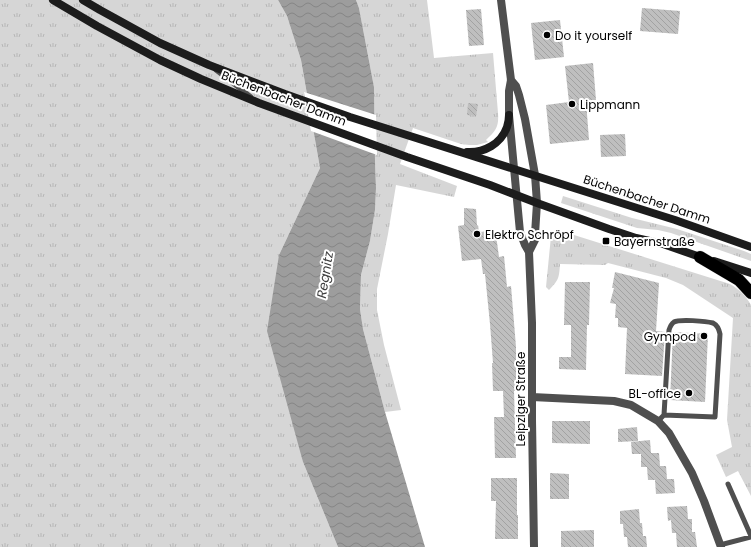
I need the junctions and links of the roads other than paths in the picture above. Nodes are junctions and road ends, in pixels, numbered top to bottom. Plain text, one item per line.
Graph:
1 (53, 0) edge
2 (83, 0) edge
3 (501, 0) edge
4 (209, 65) junction
5 (511, 80) junction
6 (259, 103) junction
7 (509, 115) junction
8 (455, 151) junction
9 (515, 170) junction
10 (535, 175) junction
11 (518, 196) junction
12 (537, 203) junction
13 (751, 246) edge
14 (530, 252) junction
15 (700, 256) junction
16 (751, 273) edge
17 (751, 293) edge
18 (532, 397) junction
19 (661, 418) junction
20 (728, 484) dead end
21 (751, 536) edge
22 (721, 546) edge
23 (534, 547) edge

1 - 6 main road, Büchenbacher Damm
2 - 4 main road, Büchenbacher Damm
3 - 5 street
4 - 6 lane
4 - 8 main road, Büchenbacher Damm
5 - 7 street
5 - 10 street
6 - 11 main road, Büchenbacher Damm
7 - 8 main road
7 - 9 street
8 - 9 main road, Büchenbacher Damm
9 - 10 main road, Büchenbacher Damm
9 - 11 street
10 - 12 street
10 - 13 main road, Büchenbacher Damm
11 - 12 main road, Büchenbacher Damm
11 - 14 street, Leipziger Straße
12 - 14 street, Leipziger Straße
12 - 15 main road, Büchenbacher Damm
14 - 18 street, Leipziger Straße
15 - 16 main road, Büchenbacher Damm
15 - 17 highway
18 - 19 street
18 - 23 street, Leipziger Straße
19 - 19 lane
19 - 22 street
20 - 21 lane
21 - 22 lane

